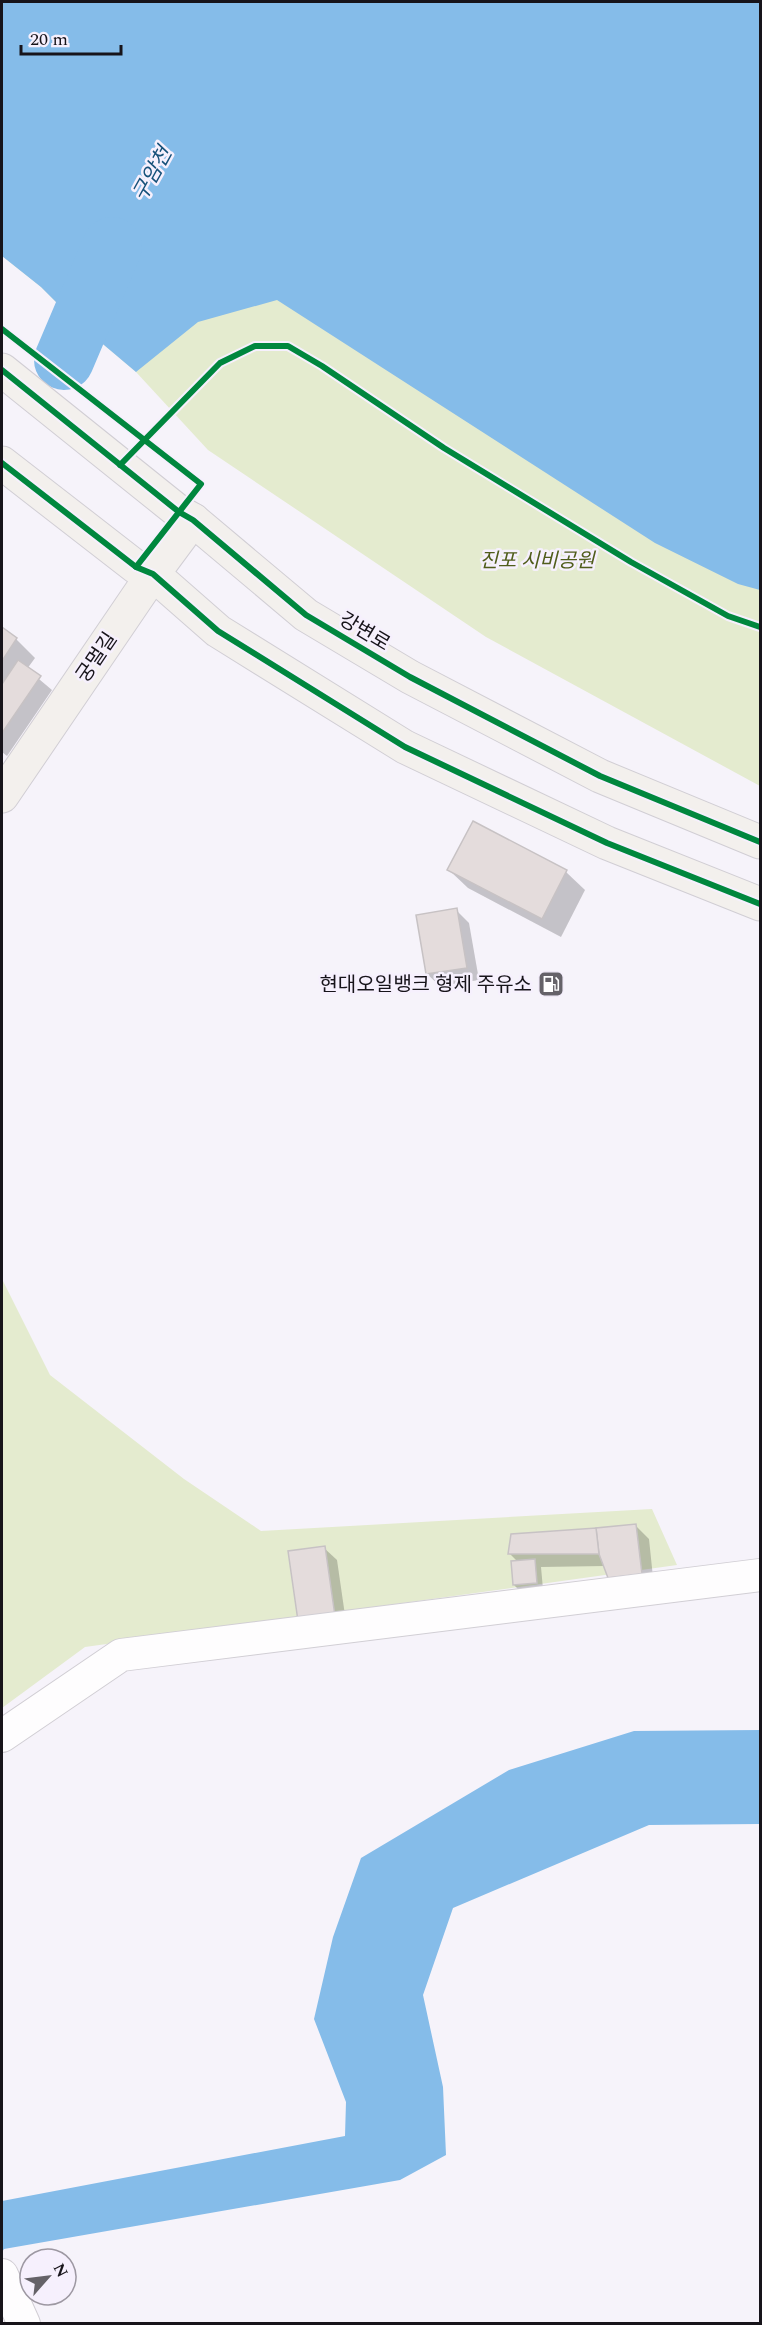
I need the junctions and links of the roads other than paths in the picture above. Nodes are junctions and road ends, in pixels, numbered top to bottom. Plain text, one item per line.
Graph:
1 (2, 370) edge
2 (2, 463) edge
3 (193, 520) junction
4 (153, 574) junction
5 (2, 796) edge
6 (760, 842) edge
7 (760, 904) edge
8 (760, 1575) edge
9 (2, 1736) edge
10 (2, 2275) edge
11 (24, 2324) edge

1 - 3 street, 강변로
2 - 4 street
3 - 4 street, 궁멀길
3 - 6 street, 강변로
4 - 5 street, 궁멀길
4 - 7 street
8 - 9 street
10 - 11 street

